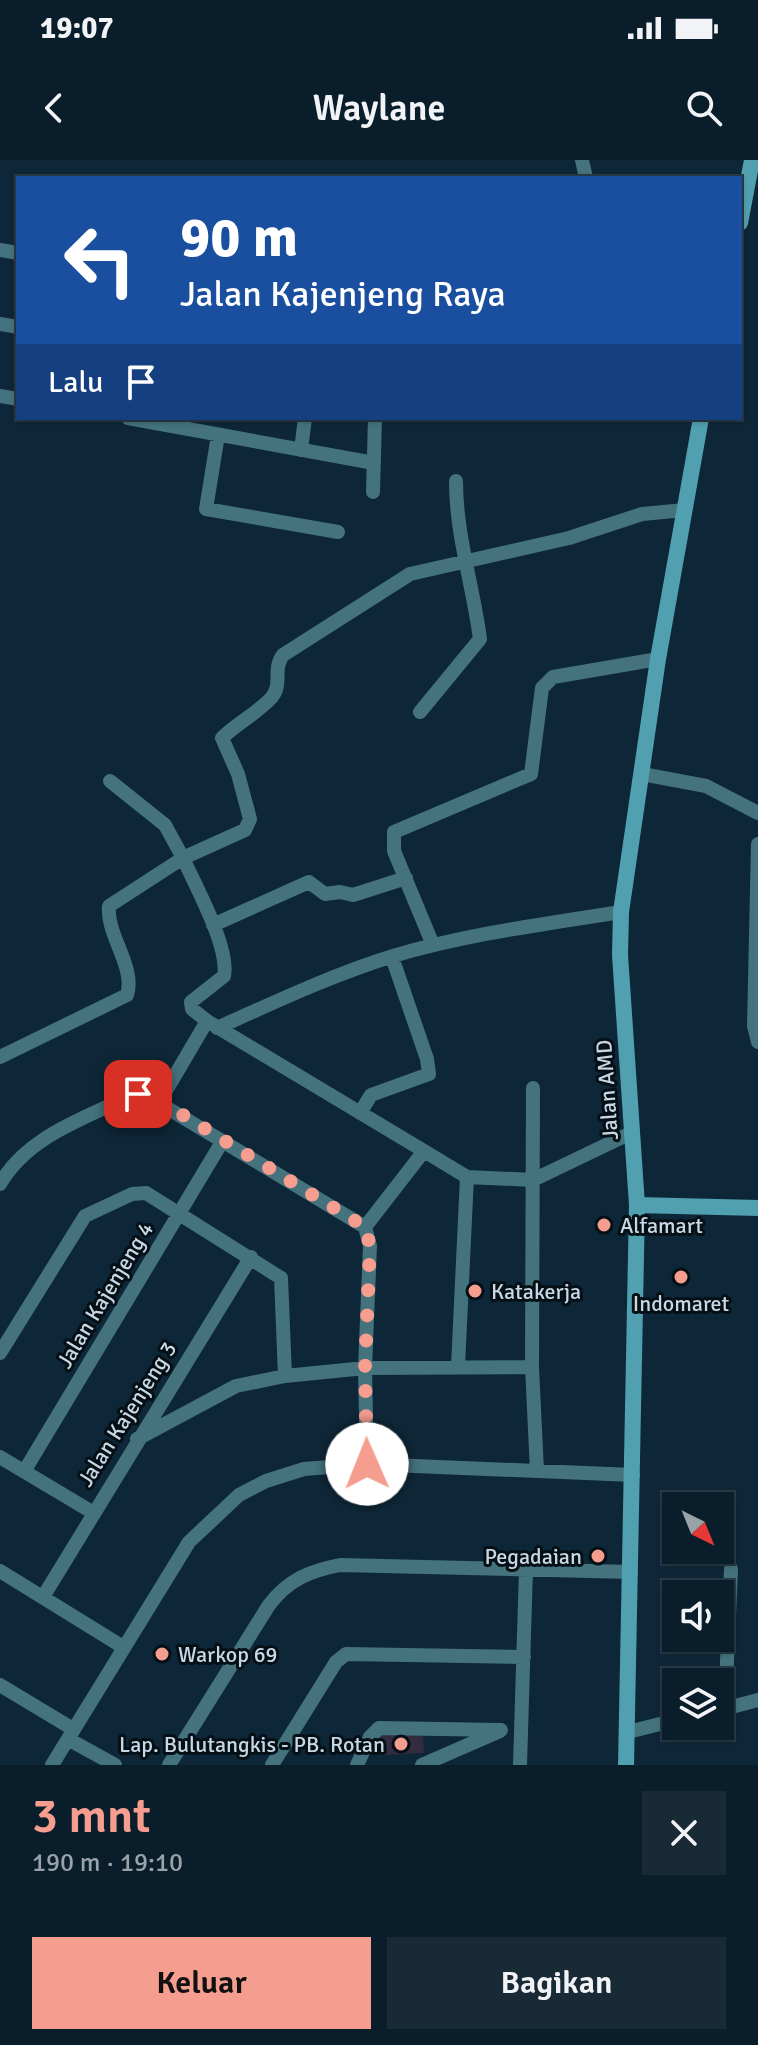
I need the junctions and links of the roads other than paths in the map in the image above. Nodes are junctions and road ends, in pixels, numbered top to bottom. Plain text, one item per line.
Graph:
1 (752, 160) edge
2 (753, 192) edge
3 (742, 218) edge
4 (139, 420) edge
5 (305, 420) edge
6 (375, 420) edge
7 (701, 420) edge
8 (218, 435) junction
9 (301, 450) junction
10 (374, 463) junction
11 (456, 481) dead end
12 (373, 492) dead end
13 (685, 510) junction
14 (338, 532) dead end
15 (463, 564) junction
16 (658, 659) junction
17 (420, 712) dead end
18 (642, 774) junction
19 (110, 781) dead end
20 (758, 813) edge
21 (758, 844) edge
22 (183, 858) junction
23 (406, 878) junction
24 (621, 912) junction
25 (213, 925) junction
26 (433, 945) junction
27 (392, 957) junction
28 (212, 1025) junction
29 (758, 1042) edge
30 (0, 1057) edge
31 (533, 1088) dead end
32 (160, 1101) junction
33 (360, 1113) junction
34 (633, 1132) junction
35 (222, 1142) junction
36 (424, 1151) junction
37 (5, 1164) edge
38 (467, 1177) junction
39 (533, 1180) junction
40 (0, 1184) edge
41 (637, 1205) junction
42 (758, 1208) edge
43 (180, 1213) junction
44 (365, 1227) junction
45 (251, 1257) junction
46 (0, 1353) edge
47 (458, 1366) junction
48 (532, 1367) junction
49 (365, 1368) junction
50 (285, 1376) junction
51 (137, 1439) junction
52 (0, 1457) edge
53 (367, 1464) junction
54 (25, 1470) junction
55 (537, 1471) junction
56 (633, 1475) junction
57 (92, 1512) junction
58 (526, 1569) junction
59 (731, 1569) dead end
60 (0, 1571) edge
61 (631, 1572) junction
62 (43, 1597) junction
63 (123, 1647) junction
64 (524, 1657) junction
65 (725, 1668) edge
66 (0, 1685) edge
67 (758, 1700) edge
68 (734, 1706) edge
69 (662, 1724) edge
70 (501, 1730) junction
71 (520, 1732) junction
72 (628, 1732) junction
73 (71, 1734) junction
74 (52, 1765) edge
75 (115, 1765) edge
76 (169, 1765) edge
77 (272, 1765) edge
78 (357, 1765) edge
79 (422, 1765) edge
80 (520, 1765) edge
81 (626, 1765) edge

1 - 2 street
2 - 3 street
4 - 8 street
5 - 9 street
6 - 10 street
7 - 13 street, Jalan AMD
8 - 9 street
8 - 14 street
9 - 10 street
10 - 12 street
11 - 15 street
13 - 15 street
13 - 16 street, Jalan AMD
15 - 17 street
15 - 22 street
16 - 18 street, Jalan AMD
16 - 23 street
18 - 20 street
18 - 24 street, Jalan AMD
19 - 22 street
21 - 29 street
22 - 25 street
22 - 30 street
23 - 25 street
23 - 26 street
24 - 26 street
24 - 34 street, Jalan AMD
25 - 28 street
26 - 27 street
27 - 28 street
27 - 33 street
28 - 32 street
28 - 33 street
31 - 39 street
32 - 35 street
32 - 37 street
33 - 36 street
34 - 39 street
34 - 41 street, Jalan AMD
35 - 43 street, Jalan Kajenjeng 4
35 - 44 street
36 - 38 street
36 - 44 street
37 - 40 street
38 - 39 street
38 - 47 street
39 - 48 street
41 - 42 street
41 - 56 street, Jalan AMD
43 - 45 street
43 - 46 street
43 - 54 street, Jalan Kajenjeng 4
44 - 49 street
45 - 50 street
45 - 51 street, Jalan Kajenjeng 3
47 - 48 street
47 - 49 street
48 - 55 street
49 - 50 street
49 - 53 street
50 - 51 street
51 - 57 street, Jalan Kajenjeng 3
52 - 54 street
53 - 55 street
53 - 63 street
54 - 57 street
55 - 56 street
56 - 61 street, Jalan AMD
57 - 62 street, Jalan Kajenjeng 3
58 - 61 street
58 - 64 street
58 - 76 street
59 - 65 street
60 - 62 street
61 - 72 street, Jalan AMD
62 - 63 street
63 - 73 street
64 - 71 street
64 - 77 street
66 - 73 street
67 - 68 street
69 - 72 street
70 - 71 street
70 - 78 street
70 - 79 street
71 - 80 street
72 - 81 street, Jalan AMD
73 - 74 street
73 - 75 street

